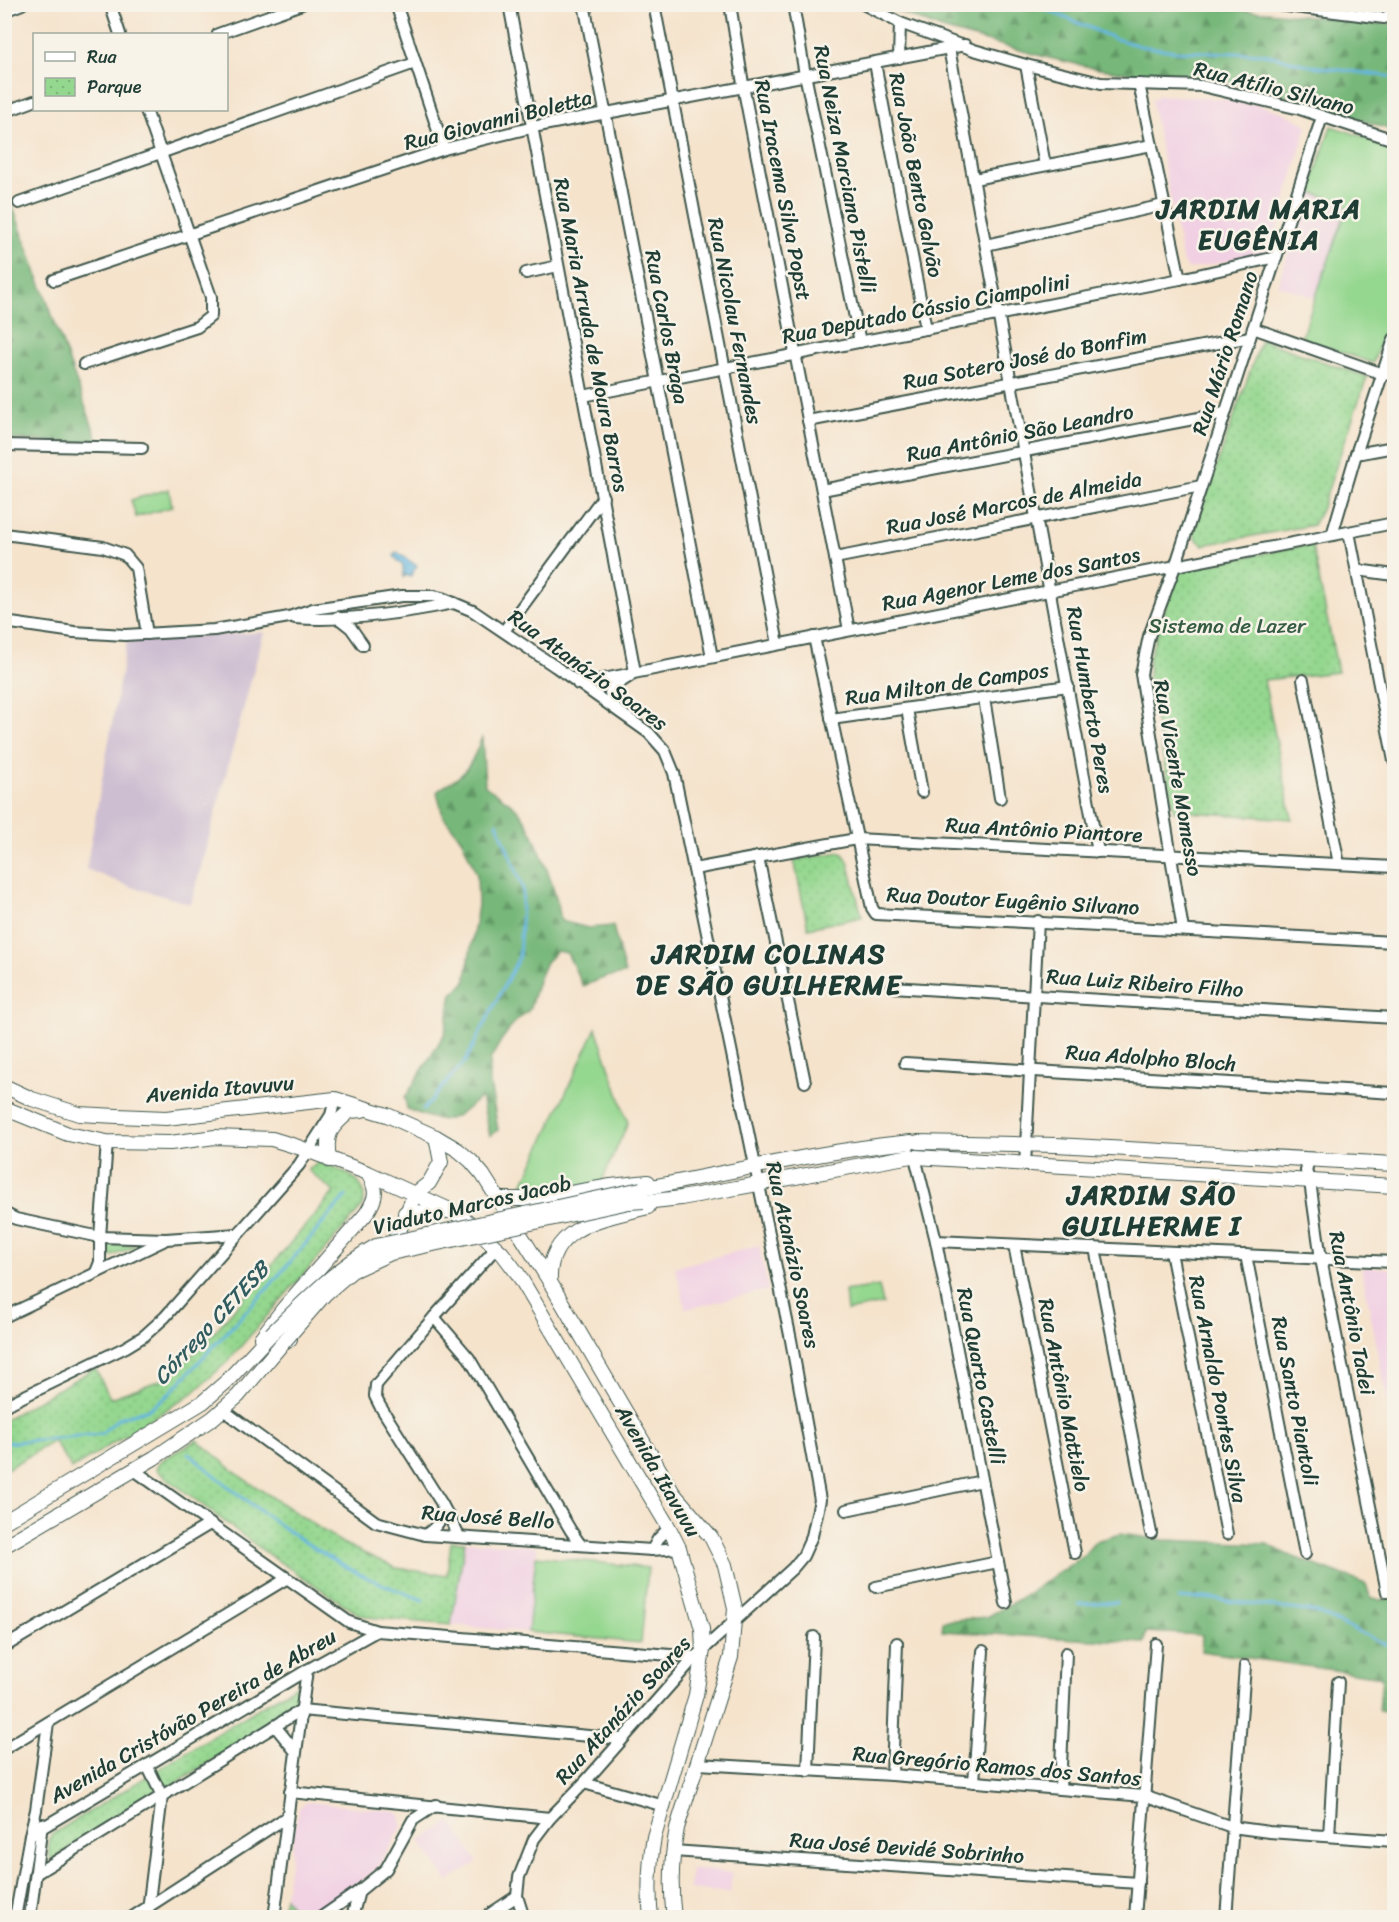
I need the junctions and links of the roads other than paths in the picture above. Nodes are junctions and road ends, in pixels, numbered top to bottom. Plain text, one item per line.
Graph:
1 (22, 4) edge
2 (110, 4) edge
3 (302, 4) edge
4 (396, 4) edge
5 (509, 4) edge
6 (584, 4) edge
7 (654, 4) edge
8 (730, 4) edge
9 (793, 4) edge
10 (863, 4) edge
11 (1270, 4) edge
12 (1319, 7) edge
13 (4, 11) edge
14 (1395, 13) edge
15 (900, 23) junction
16 (120, 33) edge
17 (221, 33) edge
18 (965, 45) junction
19 (950, 48) junction
20 (899, 58) junction
21 (416, 63) junction
22 (875, 63) junction
23 (1026, 65) junction
24 (806, 76) junction
25 (1139, 84) junction
26 (744, 88) junction
27 (33, 101) edge
28 (673, 102) junction
29 (146, 111) edge
30 (4, 112) edge
31 (605, 113) junction
32 (1322, 117) junction
33 (532, 128) junction
34 (1395, 140) edge
35 (1152, 145) junction
36 (444, 149) junction
37 (162, 153) junction
38 (1045, 165) junction
39 (974, 179) junction
40 (19, 203) dead end
41 (1164, 206) junction
42 (190, 235) junction
43 (986, 245) junction
44 (1276, 257) junction
45 (558, 266) junction
46 (526, 273) dead end
47 (1180, 279) junction
48 (54, 280) dead end
49 (999, 315) junction
50 (926, 329) junction
51 (1252, 332) junction
52 (1395, 339) edge
53 (860, 342) junction
54 (795, 354) junction
55 (84, 364) dead end
56 (725, 368) junction
57 (1389, 375) edge
58 (658, 381) junction
59 (1011, 381) junction
60 (583, 396) junction
61 (1225, 414) junction
62 (808, 421) junction
63 (4, 445) edge
64 (1395, 447) edge
65 (142, 448) dead end
66 (1024, 452) junction
67 (1356, 454) junction
68 (1202, 486) junction
69 (822, 490) junction
70 (603, 497) junction
71 (1339, 512) junction
72 (1037, 519) junction
73 (1395, 523) edge
74 (1352, 531) junction
75 (1186, 532) junction
76 (4, 534) edge
77 (1332, 535) junction
78 (835, 558) junction
79 (1200, 561) junction
80 (1176, 566) junction
81 (1357, 570) junction
82 (1395, 575) edge
83 (1050, 591) junction
84 (387, 599) junction
85 (454, 603) junction
86 (367, 616) junction
87 (289, 617) junction
88 (337, 617) junction
89 (4, 622) edge
90 (849, 630) junction
91 (504, 631) junction
92 (147, 634) junction
93 (814, 637) junction
94 (778, 644) junction
95 (363, 645) dead end
96 (712, 657) junction
97 (635, 672) junction
98 (1304, 680) dead end
99 (578, 684) junction
100 (1068, 686) junction
101 (984, 698) junction
102 (615, 708) junction
103 (907, 709) junction
104 (831, 719) junction
105 (1395, 761) edge
106 (922, 792) dead end
107 (1000, 798) dead end
108 (856, 840) junction
109 (1098, 852) junction
110 (1172, 856) junction
111 (758, 857) junction
112 (1339, 864) junction
113 (1395, 867) edge
114 (694, 869) junction
115 (1038, 921) junction
116 (1183, 930) junction
117 (1395, 942) edge
118 (892, 987) dead end
119 (1034, 996) junction
120 (1395, 1018) edge
121 (905, 1063) dead end
122 (1030, 1070) junction
123 (805, 1082) dead end
124 (4, 1086) edge
125 (1395, 1093) edge
126 (335, 1099) junction
127 (4, 1108) edge
128 (370, 1110) junction
129 (436, 1137) junction
130 (107, 1142) junction
131 (1026, 1143) junction
132 (308, 1151) junction
133 (914, 1151) junction
134 (1309, 1159) junction
135 (329, 1160) junction
136 (1395, 1164) edge
137 (1025, 1165) junction
138 (755, 1166) junction
139 (368, 1173) junction
140 (1310, 1182) junction
141 (429, 1183) junction
142 (394, 1184) junction
143 (666, 1184) junction
144 (758, 1185) junction
145 (1394, 1185) edge
146 (415, 1194) junction
147 (643, 1195) junction
148 (681, 1198) junction
149 (498, 1199) junction
150 (452, 1211) junction
151 (405, 1213) junction
152 (4, 1214) edge
153 (16, 1219) junction
154 (466, 1221) junction
155 (4, 1222) edge
156 (518, 1230) junction
157 (238, 1234) junction
158 (100, 1237) junction
159 (202, 1237) junction
160 (166, 1239) junction
161 (936, 1241) junction
162 (1014, 1245) junction
163 (496, 1248) junction
164 (1095, 1248) junction
165 (1171, 1252) junction
166 (1246, 1255) junction
167 (1321, 1259) junction
168 (214, 1261) junction
169 (1395, 1262) edge
170 (96, 1272) junction
171 (550, 1283) junction
172 (4, 1317) edge
173 (434, 1317) junction
174 (281, 1345) junction
175 (226, 1382) junction
176 (4, 1406) edge
177 (222, 1410) junction
178 (134, 1470) junction
179 (982, 1481) junction
180 (442, 1504) junction
181 (846, 1510) dead end
182 (4, 1522) edge
183 (210, 1524) junction
184 (669, 1528) junction
185 (1151, 1533) dead end
186 (1227, 1534) dead end
187 (425, 1535) junction
188 (459, 1536) junction
189 (580, 1544) junction
190 (4, 1546) edge
191 (679, 1548) junction
192 (652, 1550) junction
193 (1075, 1553) dead end
194 (1305, 1554) dead end
195 (998, 1562) junction
196 (286, 1579) junction
197 (876, 1587) dead end
198 (1387, 1592) dead end
199 (1006, 1603) dead end
200 (734, 1621) junction
201 (377, 1631) junction
202 (814, 1637) dead end
203 (897, 1643) dead end
204 (1156, 1644) dead end
205 (4, 1647) edge
206 (982, 1651) dead end
207 (1066, 1653) dead end
208 (699, 1654) junction
209 (1245, 1665) dead end
210 (307, 1671) junction
211 (1338, 1682) dead end
212 (301, 1710) junction
213 (48, 1723) junction
214 (275, 1726) junction
215 (622, 1739) junction
216 (4, 1749) edge
217 (296, 1752) junction
218 (698, 1764) junction
219 (147, 1765) junction
220 (808, 1771) junction
221 (892, 1775) junction
222 (974, 1782) junction
223 (584, 1783) junction
224 (1060, 1789) junction
225 (290, 1792) junction
226 (162, 1796) junction
227 (1144, 1796) junction
228 (686, 1800) junction
229 (407, 1803) junction
230 (436, 1805) junction
231 (664, 1806) junction
232 (36, 1810) junction
233 (287, 1817) junction
234 (550, 1818) junction
235 (413, 1820) junction
236 (43, 1827) junction
237 (1232, 1827) junction
238 (30, 1835) junction
239 (1329, 1836) junction
240 (1395, 1841) edge
241 (673, 1851) junction
242 (37, 1873) junction
243 (1138, 1883) junction
244 (359, 1891) junction
245 (517, 1896) junction
246 (148, 1912) edge
247 (15, 1917) edge
248 (30, 1917) edge
249 (131, 1917) edge
250 (274, 1917) edge
251 (320, 1917) edge
252 (334, 1917) edge
253 (352, 1917) edge
254 (484, 1917) edge
255 (524, 1917) edge
256 (651, 1917) edge
257 (674, 1917) edge
258 (1135, 1917) edge
259 (1226, 1917) edge

1 - 13 street
2 - 16 street
3 - 17 street
4 - 21 street
5 - 33 street, Rua Maria Arruda de Moura Barros
6 - 31 street, Rua Carlos Braga
7 - 28 street, Rua Nicolau Fernandes
8 - 26 street, Rua Iracema Silva Popst
9 - 24 street, Rua Neiza Marciano Pistelli
10 - 15 street, Rua Atílio Silvano
11 - 12 street
12 - 14 street
15 - 18 street, Rua Atílio Silvano
15 - 20 street
18 - 19 street, Rua Giovanni Boletta
18 - 23 street, Rua Atílio Silvano
19 - 20 street, Rua Giovanni Boletta
19 - 39 street, Rua Humberto Peres
20 - 22 street, Rua Giovanni Boletta
21 - 36 street
21 - 37 street
22 - 24 street, Rua Giovanni Boletta
22 - 50 street, Rua João Bento Galvão
23 - 25 street, Rua Atílio Silvano
23 - 38 street
24 - 26 street, Rua Giovanni Boletta
24 - 53 street, Rua Neiza Marciano Pistelli
25 - 32 street, Rua Atílio Silvano
25 - 35 street
26 - 28 street, Rua Giovanni Boletta
26 - 54 street, Rua Iracema Silva Popst
27 - 30 street
28 - 31 street, Rua Giovanni Boletta
28 - 56 street, Rua Nicolau Fernandes
29 - 37 street
31 - 33 street, Rua Giovanni Boletta
31 - 58 street, Rua Carlos Braga
32 - 34 street, Rua Atílio Silvano
32 - 44 street, Rua Mário Romano
33 - 36 street, Rua Giovanni Boletta
33 - 45 street, Rua Maria Arruda de Moura Barros
35 - 38 street
35 - 41 street
36 - 42 street, Rua Giovanni Boletta
37 - 40 street
37 - 42 street
38 - 39 street
39 - 43 street, Rua Humberto Peres
41 - 43 street
41 - 47 street
42 - 48 street, Rua Giovanni Boletta
42 - 55 street
43 - 49 street, Rua Humberto Peres
44 - 47 street, Rua Deputado Cássio Ciampolini
44 - 51 street, Rua Mário Romano
45 - 46 street
45 - 60 street, Rua Maria Arruda de Moura Barros
47 - 49 street, Rua Deputado Cássio Ciampolini
49 - 50 street, Rua Deputado Cássio Ciampolini
49 - 59 street, Rua Humberto Peres
50 - 53 street, Rua Deputado Cássio Ciampolini
51 - 57 street
51 - 59 street, Rua Sotero José do Bonfim
51 - 61 street, Rua Mário Romano
52 - 57 street
53 - 54 street, Rua Deputado Cássio Ciampolini
54 - 56 street, Rua Deputado Cássio Ciampolini
54 - 62 street, Rua Iracema Silva Popst
56 - 58 street, Rua Deputado Cássio Ciampolini
56 - 94 street, Rua Nicolau Fernandes
57 - 67 street
58 - 60 street, Rua Deputado Cássio Ciampolini
58 - 96 street, Rua Carlos Braga
59 - 62 street, Rua Sotero José do Bonfim
59 - 66 street, Rua Humberto Peres
60 - 70 street, Rua Maria Arruda de Moura Barros
61 - 66 street, Rua Antônio São Leandro
61 - 68 street, Rua Mário Romano
62 - 69 street, Rua Iracema Silva Popst
63 - 65 street
64 - 67 street
66 - 69 street, Rua Antônio São Leandro
66 - 72 street, Rua Humberto Peres
67 - 71 street
68 - 72 street, Rua José Marcos de Almeida
68 - 75 street, Rua Mário Romano
69 - 78 street, Rua Iracema Silva Popst
70 - 91 street
70 - 97 street, Rua Maria Arruda de Moura Barros
71 - 74 street
71 - 77 street
72 - 78 street, Rua José Marcos de Almeida
72 - 83 street, Rua Humberto Peres
73 - 74 street, Rua Agenor Leme dos Santos
74 - 77 street, Rua Agenor Leme dos Santos
74 - 81 street
75 - 79 street
75 - 80 street, Rua Mário Romano
76 - 92 street
77 - 79 street, Rua Agenor Leme dos Santos
78 - 90 street, Rua Iracema Silva Popst
79 - 80 street, Rua Agenor Leme dos Santos
80 - 83 street, Rua Agenor Leme dos Santos
80 - 110 street, Rua Vicente Momesso
81 - 82 street
81 - 105 street
83 - 90 street, Rua Agenor Leme dos Santos
83 - 100 street, Rua Humberto Peres
84 - 85 street, Rua Atanázio Soares
84 - 86 street
84 - 87 street, Rua Atanázio Soares
85 - 86 street, Rua Atanázio Soares
85 - 91 street, Rua Atanázio Soares
86 - 88 street, Rua Atanázio Soares
87 - 88 street, Rua Atanázio Soares
87 - 92 street, Rua Atanázio Soares
88 - 95 street
89 - 92 street, Rua Atanázio Soares
90 - 93 street, Rua Agenor Leme dos Santos
91 - 99 street, Rua Atanázio Soares
93 - 94 street, Rua Agenor Leme dos Santos
93 - 104 street, Rua Doutor Eugênio Silvano
94 - 96 street, Rua Agenor Leme dos Santos
96 - 97 street, Rua Agenor Leme dos Santos
97 - 99 street, Rua Agenor Leme dos Santos
97 - 102 street, Rua Agenor Leme dos Santos
98 - 112 street
99 - 102 street, Rua Atanázio Soares
100 - 101 street, Rua Milton de Campos
100 - 109 street, Rua Humberto Peres
101 - 103 street, Rua Milton de Campos
101 - 107 street
102 - 114 street, Rua Atanázio Soares
103 - 104 street, Rua Milton de Campos
103 - 106 street
104 - 108 street, Rua Doutor Eugênio Silvano
108 - 109 street, Rua Antônio Piantore
108 - 111 street, Rua Antônio Piantore
108 - 115 street, Rua Doutor Eugênio Silvano
109 - 110 street, Rua Antônio Piantore
110 - 112 street, Rua Antônio Piantore
110 - 116 street, Rua Vicente Momesso
111 - 114 street, Rua Antônio Piantore
111 - 123 street
112 - 113 street, Rua Antônio Piantore
114 - 138 street, Rua Atanázio Soares
115 - 116 street, Rua Doutor Eugênio Silvano
115 - 119 street
116 - 117 street, Rua Doutor Eugênio Silvano
118 - 119 street, Rua Luiz Ribeiro Filho
119 - 120 street, Rua Luiz Ribeiro Filho
119 - 122 street
121 - 122 street, Rua Adolpho Bloch
122 - 125 street, Rua Adolpho Bloch
122 - 131 street
124 - 126 main road, Avenida Itavuvu
126 - 128 main road, Avenida Itavuvu
126 - 132 street
127 - 130 main road, Avenida Itavuvu
128 - 129 main road, Avenida Itavuvu
128 - 135 main road
129 - 141 main road
129 - 149 main road, Avenida Itavuvu
130 - 132 main road, Avenida Itavuvu
130 - 158 street
131 - 133 main road
131 - 134 main road
131 - 137 street
132 - 135 main road, Avenida Itavuvu
132 - 157 street
133 - 137 main road
133 - 138 main road
133 - 144 main road
133 - 161 street, Rua Quarto Castelli
134 - 136 main road
134 - 140 street, Rua Antônio Tadei
135 - 139 main road, Avenida Itavuvu
137 - 140 main road
138 - 143 main road
138 - 144 street, Rua Atanázio Soares
139 - 142 main road, Avenida Itavuvu
139 - 175 main road
140 - 145 main road
140 - 167 street, Rua Antônio Tadei
141 - 142 main road
141 - 146 main road
142 - 146 main road, Avenida Itavuvu
143 - 147 main road
143 - 149 main road
144 - 148 main road
144 - 200 street, Rua Atanázio Soares
146 - 150 main road, Avenida Itavuvu
146 - 151 main road
147 - 148 main road
147 - 156 main road
147 - 174 main road, Viaduto Marcos Jacob, bridge
147 - 175 main road, Viaduto Marcos Jacob, bridge
148 - 171 main road
149 - 156 main road, Avenida Itavuvu
150 - 151 main road
150 - 154 main road, Avenida Itavuvu
151 - 174 main road
152 - 153 street
153 - 155 street
153 - 158 street
154 - 156 main road, Avenida Itavuvu
154 - 163 main road, Avenida Itavuvu
156 - 171 main road, Avenida Itavuvu
157 - 159 street
157 - 168 street
158 - 160 street
158 - 170 street
159 - 160 street
159 - 168 street
160 - 170 street
161 - 162 street
161 - 179 street, Rua Quarto Castelli
162 - 164 street
162 - 193 street, Rua Antônio Mattielo
163 - 173 street
163 - 184 main road, Avenida Itavuvu
164 - 165 street
164 - 185 street
165 - 166 street
165 - 186 street, Rua Arnaldo Pontes Silva
166 - 167 street
166 - 194 street, Rua Santo Piantoli
167 - 169 street
167 - 198 street, Rua Antônio Tadei
168 - 176 street
170 - 172 street
171 - 200 main road, Avenida Itavuvu
173 - 180 street
173 - 189 street
174 - 177 main road
175 - 182 main road
177 - 178 main road
177 - 187 street, Rua José Bello
178 - 183 street
178 - 190 main road
179 - 181 street
179 - 195 street, Rua Quarto Castelli
180 - 187 street
180 - 188 street
183 - 196 street
183 - 205 street
184 - 191 main road, Avenida Itavuvu
184 - 192 street
187 - 188 street, Rua José Bello
188 - 189 street, Rua José Bello
189 - 192 street, Rua José Bello
191 - 192 street, Rua José Bello
191 - 208 main road, Avenida Itavuvu
195 - 197 street
195 - 199 street, Rua Quarto Castelli
196 - 201 street
196 - 213 street
200 - 208 street, Rua Atanázio Soares
200 - 218 main road, Avenida Itavuvu
201 - 208 street
201 - 210 street, Avenida Cristóvão Pereira de Abreu
202 - 220 street
203 - 221 street
204 - 227 street
206 - 222 street
207 - 224 street
208 - 215 street, Rua Atanázio Soares
208 - 231 main road, Avenida Itavuvu
209 - 237 street
210 - 212 street
210 - 219 street, Avenida Cristóvão Pereira de Abreu
211 - 239 street
212 - 214 street
212 - 215 street
212 - 217 street
213 - 216 street
213 - 232 street
214 - 217 street
214 - 226 street
215 - 223 street, Rua Atanázio Soares
217 - 225 street
218 - 220 street, Rua Gregório Ramos dos Santos
218 - 228 main road, Avenida Itavuvu
219 - 226 street
219 - 236 street, Avenida Cristóvão Pereira de Abreu
220 - 221 street, Rua Gregório Ramos dos Santos
221 - 222 street, Rua Gregório Ramos dos Santos
222 - 224 street, Rua Gregório Ramos dos Santos
223 - 231 street
223 - 234 street, Rua Atanázio Soares
224 - 227 street, Rua Gregório Ramos dos Santos
225 - 229 street
225 - 233 street
226 - 242 street
226 - 246 street
227 - 237 street, Rua Gregório Ramos dos Santos
227 - 243 street
228 - 231 main road
228 - 241 main road, Avenida Itavuvu
229 - 230 street
229 - 235 street
230 - 234 street
230 - 235 street
231 - 256 main road, Avenida Itavuvu
232 - 236 street
232 - 238 street
233 - 246 street
233 - 250 street
234 - 245 street, Rua Atanázio Soares
235 - 244 street
236 - 238 street, Avenida Cristóvão Pereira de Abreu
236 - 242 street
237 - 239 street, Rua Gregório Ramos dos Santos
237 - 259 street
238 - 247 street
239 - 240 street, Rua Gregório Ramos dos Santos
241 - 243 street, Rua José Devidé Sobrinho
241 - 257 main road, Avenida Itavuvu
242 - 248 street
243 - 258 street
244 - 251 street
244 - 253 street
245 - 254 street
245 - 255 street
246 - 249 street
251 - 252 street

